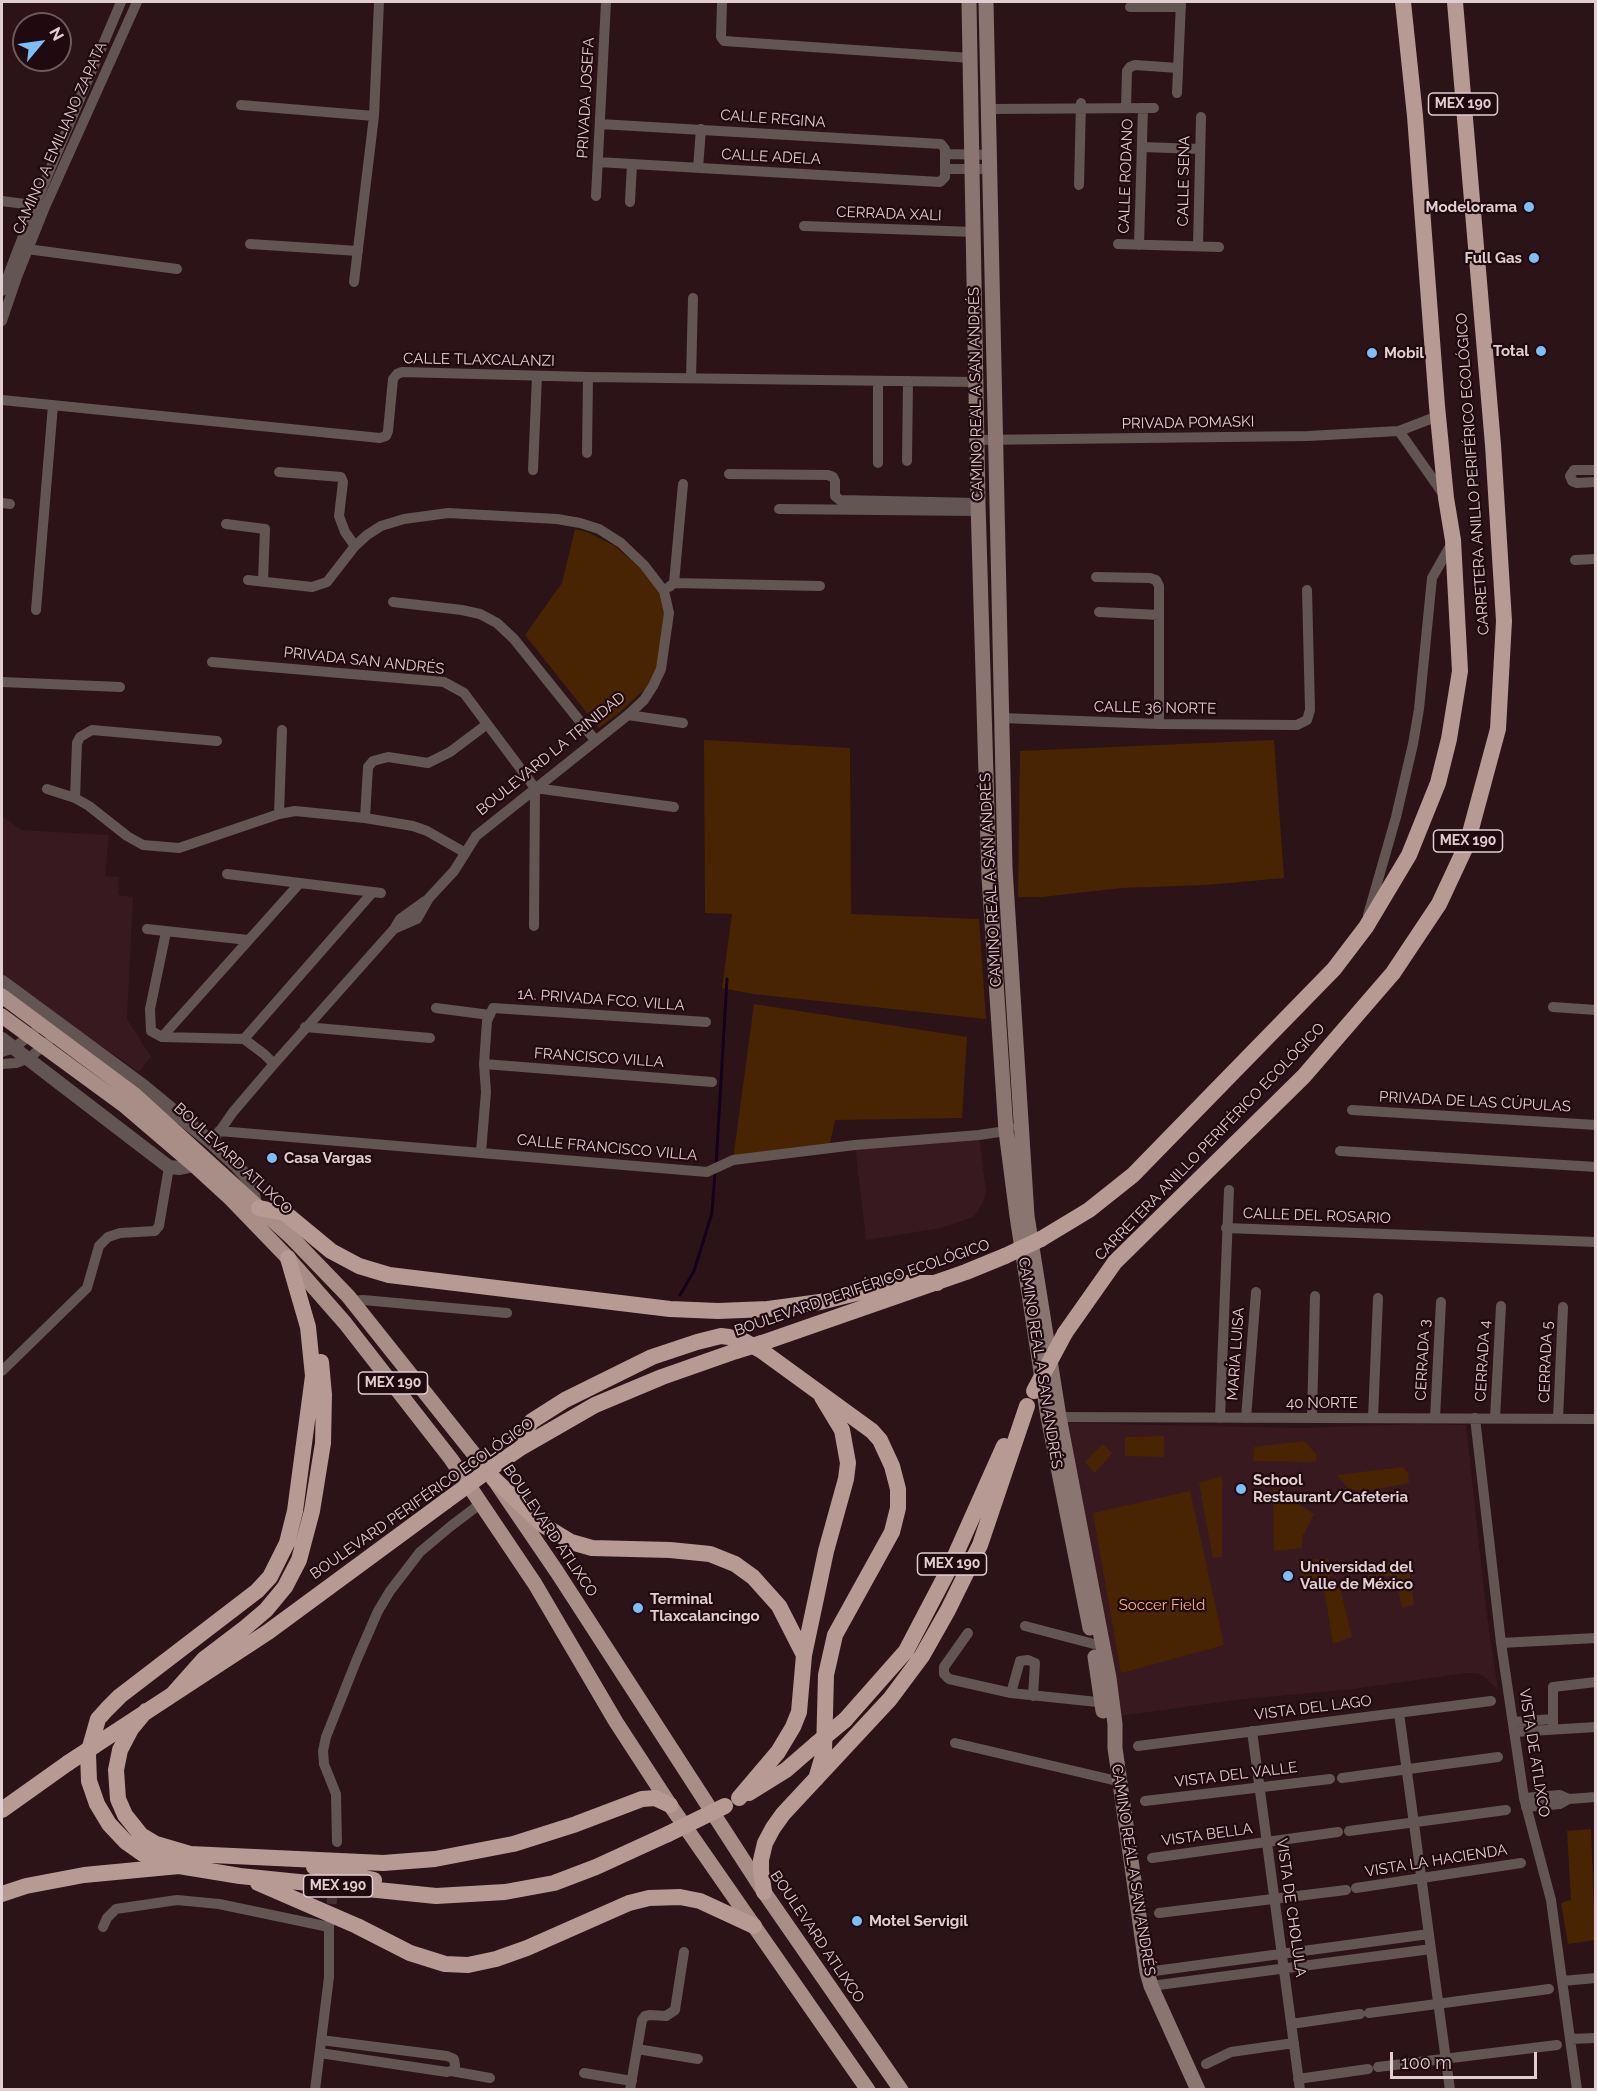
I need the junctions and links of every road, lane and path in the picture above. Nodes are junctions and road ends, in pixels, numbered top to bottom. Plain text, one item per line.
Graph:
1 (121, 2) edge
2 (137, 2) edge
3 (379, 2) edge
4 (606, 2) edge
5 (722, 2) edge
6 (969, 2) edge
7 (986, 2) edge
8 (1403, 2) edge
9 (1455, 2) edge
10 (1181, 4) edge
11 (1130, 7) dead end
12 (971, 58) junction
13 (1178, 68) junction
14 (1177, 93) dead end
15 (241, 105) dead end
16 (989, 106) junction
17 (1081, 106) junction
18 (1126, 108) junction
19 (374, 116) junction
20 (1201, 117) dead end
21 (600, 124) junction
22 (700, 129) junction
23 (63, 138) junction
24 (75, 140) junction
25 (1142, 147) junction
26 (1200, 148) junction
27 (945, 150) junction
28 (598, 162) junction
29 (972, 162) junction
30 (990, 162) junction
31 (632, 165) junction
32 (698, 168) junction
33 (944, 175) junction
34 (1079, 185) dead end
35 (596, 196) dead end
36 (2, 201) edge
37 (630, 202) dead end
38 (40, 206) junction
39 (804, 226) dead end
40 (974, 232) junction
41 (250, 244) dead end
42 (1118, 244) dead end
43 (1139, 245) junction
44 (1198, 246) junction
45 (1219, 247) dead end
46 (27, 249) junction
47 (357, 251) junction
48 (177, 269) dead end
49 (354, 282) dead end
50 (2, 291) edge
51 (693, 298) dead end
52 (2, 321) edge
53 (537, 376) junction
54 (588, 377) junction
55 (691, 378) junction
56 (878, 381) junction
57 (908, 381) junction
58 (976, 382) junction
59 (2, 400) edge
60 (53, 405) junction
61 (1438, 416) junction
62 (1399, 431) junction
63 (978, 440) junction
64 (996, 441) junction
65 (587, 453) dead end
66 (908, 461) dead end
67 (879, 463) dead end
68 (533, 470) dead end
69 (1596, 470) edge
70 (279, 472) dead end
71 (729, 474) dead end
72 (1596, 482) edge
73 (683, 484) dead end
74 (1446, 498) junction
75 (978, 507) junction
76 (779, 509) dead end
77 (226, 524) dead end
78 (1453, 540) junction
79 (355, 546) junction
80 (1596, 559) edge
81 (1575, 560) dead end
82 (1096, 577) dead end
83 (980, 579) junction
84 (999, 579) junction
85 (248, 580) dead end
86 (264, 581) junction
87 (674, 583) junction
88 (820, 586) dead end
89 (1307, 590) dead end
90 (664, 591) junction
91 (393, 602) dead end
92 (36, 610) dead end
93 (1099, 612) dead end
94 (1159, 615) junction
95 (212, 662) dead end
96 (2, 682) edge
97 (120, 687) dead end
98 (628, 715) junction
99 (1002, 718) junction
100 (683, 723) dead end
101 (1159, 724) junction
102 (486, 725) junction
103 (282, 730) dead end
104 (595, 740) junction
105 (217, 741) dead end
106 (535, 788) junction
107 (47, 789) dead end
108 (75, 798) junction
109 (674, 807) dead end
110 (279, 813) junction
111 (365, 818) junction
112 (464, 852) junction
113 (227, 874) dead end
114 (299, 884) junction
115 (534, 926) dead end
116 (1365, 927) junction
117 (147, 928) dead end
118 (166, 932) junction
119 (248, 940) junction
120 (1011, 970) junction
121 (995, 974) junction
122 (2, 982) edge
123 (2, 996) edge
124 (436, 1008) dead end
125 (1553, 1008) dead end
126 (1596, 1010) edge
127 (492, 1012) junction
128 (2, 1016) edge
129 (46, 1022) junction
130 (706, 1022) dead end
131 (305, 1028) junction
132 (59, 1031) junction
133 (29, 1036) junction
134 (162, 1037) junction
135 (430, 1038) dead end
136 (2, 1039) edge
137 (244, 1040) junction
138 (43, 1047) junction
139 (8, 1050) edge
140 (29, 1058) junction
141 (2, 1064) edge
142 (274, 1064) junction
143 (484, 1064) junction
144 (712, 1082) dead end
145 (1352, 1110) dead end
146 (1021, 1119) junction
147 (1596, 1125) edge
148 (1006, 1131) junction
149 (207, 1148) junction
150 (1340, 1151) dead end
151 (481, 1152) junction
152 (169, 1167) junction
153 (1596, 1167) edge
154 (1229, 1190) dead end
155 (257, 1206) junction
156 (1226, 1228) junction
157 (1596, 1242) edge
158 (1005, 1256) joint
159 (290, 1261) junction
160 (937, 1283) junction
161 (1256, 1292) dead end
162 (1315, 1296) dead end
163 (1378, 1298) dead end
164 (352, 1301) junction
165 (1441, 1302) dead end
166 (1501, 1306) dead end
167 (1563, 1307) dead end
168 (507, 1313) dead end
169 (2, 1371) edge
170 (821, 1394) junction
171 (1030, 1399) junction
172 (1053, 1417) junction
173 (1220, 1418) junction
174 (1246, 1418) junction
175 (1312, 1418) junction
176 (1373, 1418) junction
177 (1435, 1418) junction
178 (1475, 1418) junction
179 (1495, 1419) junction
180 (1558, 1419) junction
181 (1596, 1419) edge
182 (522, 1447) junction
183 (493, 1478) junction
184 (480, 1504) junction
185 (557, 1572) junction
186 (535, 1584) junction
187 (1025, 1626) dead end
188 (968, 1633) dead end
189 (1596, 1638) edge
190 (1501, 1642) junction
191 (1094, 1644) junction
192 (804, 1655) junction
193 (1596, 1682) edge
194 (1011, 1693) junction
195 (172, 1695) junction
196 (1033, 1696) junction
197 (1491, 1701) dead end
198 (1107, 1703) junction
199 (146, 1711) junction
200 (1399, 1713) junction
201 (1553, 1724) junction
202 (1514, 1727) junction
203 (1596, 1727) edge
204 (1252, 1731) junction
205 (955, 1743) dead end
206 (1138, 1746) dead end
207 (1498, 1757) dead end
208 (1407, 1769) junction
209 (1342, 1778) dead end
210 (816, 1779) junction
211 (1330, 1779) dead end
212 (1120, 1784) junction
213 (1260, 1788) junction
214 (1596, 1797) edge
215 (1145, 1801) dead end
216 (732, 1802) junction
217 (1525, 1802) junction
218 (670, 1805) junction
219 (2, 1810) edge
220 (1506, 1810) dead end
221 (1414, 1822) junction
222 (337, 1842) dead end
223 (1267, 1842) junction
224 (276, 1858) junction
225 (1152, 1858) dead end
226 (1521, 1863) dead end
227 (179, 1866) junction
228 (240, 1876) junction
229 (1422, 1878) junction
230 (764, 1892) junction
231 (2, 1894) edge
232 (436, 1896) junction
233 (1274, 1899) junction
234 (1159, 1913) dead end
235 (754, 1926) junction
236 (103, 1927) dead end
237 (1429, 1934) junction
238 (1431, 1949) junction
239 (684, 1952) dead end
240 (1282, 1954) junction
241 (1284, 1968) junction
242 (1596, 1978) edge
243 (1149, 1979) junction
244 (1562, 1980) junction
245 (1549, 1989) dead end
246 (1438, 2004) junction
247 (1291, 2024) junction
248 (1596, 2038) edge
249 (1570, 2039) junction
250 (321, 2040) junction
251 (1294, 2043) junction
252 (1557, 2045) dead end
253 (637, 2049) junction
254 (320, 2053) junction
255 (698, 2059) dead end
256 (1446, 2059) junction
257 (1206, 2064) dead end
258 (451, 2072) junction
259 (584, 2073) dead end
260 (490, 2078) dead end
261 (1299, 2084) edge
262 (631, 2085) edge
263 (315, 2090) edge
264 (868, 2090) edge
265 (901, 2090) edge
266 (1198, 2090) edge
267 (1450, 2090) edge
268 (1577, 2090) edge

1 - 23 street, CAMINO A EMILIANO ZAPATA
2 - 24 street, CAMINO A EMILIANO ZAPATA
3 - 19 street
4 - 21 street, PRIVADA JOSEFA
5 - 12 street
6 - 12 main road, CAMINO REAL A SAN ANDRÉS
7 - 16 main road, CAMINO REAL A SAN ANDRÉS
8 - 61 highway, CARRETERA ANILLO PERIFÉRICO ECOLÓGICO / MEX 190
9 - 171 highway, CARRETERA ANILLO PERIFÉRICO ECOLÓGICO / MEX 190, bridge
10 - 11 street
10 - 13 street
12 - 29 main road, CAMINO REAL A SAN ANDRÉS
13 - 14 street
13 - 18 street
15 - 19 street
16 - 17 street
16 - 30 main road, CAMINO REAL A SAN ANDRÉS
17 - 18 street
17 - 34 street
18 - 25 street, CALLE RODANO
19 - 47 street
20 - 26 street, CALLE SENA
21 - 22 street, CALLE REGINA
21 - 28 street, PRIVADA JOSEFA
22 - 27 street, CALLE REGINA
22 - 32 street
23 - 24 street
23 - 38 street, CAMINO A EMILIANO ZAPATA
24 - 38 street, CAMINO A EMILIANO ZAPATA
25 - 26 street
25 - 43 street, CALLE RODANO
26 - 44 street, CALLE SENA
27 - 29 street, CALLE REGINA
27 - 33 street
28 - 31 street, CALLE ADELA
28 - 35 street, PRIVADA JOSEFA
29 - 30 street
29 - 33 street, CALLE ADELA
29 - 40 main road, CAMINO REAL A SAN ANDRÉS
30 - 64 main road, CAMINO REAL A SAN ANDRÉS
31 - 32 street, CALLE ADELA
31 - 37 street
32 - 33 street, CALLE ADELA
36 - 38 street
38 - 46 street, CAMINO A EMILIANO ZAPATA
38 - 50 street, CAMINO A EMILIANO ZAPATA
39 - 40 street, CERRADA XALI
40 - 58 main road, CAMINO REAL A SAN ANDRÉS
41 - 47 street
42 - 43 street
43 - 44 street
44 - 45 street
46 - 48 street
46 - 52 street, CAMINO A EMILIANO ZAPATA
47 - 49 street
51 - 55 street
53 - 54 street, CALLE TLAXCALANZI
53 - 60 street, CALLE TLAXCALANZI
53 - 68 street
54 - 55 street, CALLE TLAXCALANZI
54 - 65 street
55 - 56 street, CALLE TLAXCALANZI
56 - 57 street, CALLE TLAXCALANZI
56 - 67 street
57 - 58 street, CALLE TLAXCALANZI
57 - 66 street
58 - 63 main road, CAMINO REAL A SAN ANDRÉS
59 - 60 street, CALLE TLAXCALANZI
60 - 92 street
61 - 62 street, PRIVADA POMASKI
61 - 74 highway, CARRETERA ANILLO PERIFÉRICO ECOLÓGICO / MEX 190
62 - 64 street, PRIVADA POMASKI
62 - 74 street
63 - 64 street, PRIVADA POMASKI
63 - 75 main road, CAMINO REAL A SAN ANDRÉS
64 - 84 main road, CAMINO REAL A SAN ANDRÉS
69 - 72 street
70 - 79 street
71 - 75 street
73 - 87 street
74 - 78 highway, CARRETERA ANILLO PERIFÉRICO ECOLÓGICO / MEX 190
75 - 76 street
75 - 83 main road, CAMINO REAL A SAN ANDRÉS
77 - 86 street
78 - 116 street
78 - 116 highway, CARRETERA ANILLO PERIFÉRICO ECOLÓGICO / MEX 190
79 - 86 street, BOULEVARD LA TRINIDAD
79 - 90 street, BOULEVARD LA TRINIDAD
80 - 81 street
82 - 94 street
83 - 84 main road
83 - 121 main road, CAMINO REAL A SAN ANDRÉS
84 - 99 main road, CAMINO REAL A SAN ANDRÉS
85 - 86 street, BOULEVARD LA TRINIDAD
87 - 88 street
87 - 90 street
89 - 101 street, CALLE 36 NORTE
90 - 98 street, BOULEVARD LA TRINIDAD
91 - 104 street
93 - 94 street
94 - 101 street
95 - 102 street, PRIVADA SAN ANDRÉS
96 - 97 street
98 - 100 street
98 - 104 street, BOULEVARD LA TRINIDAD
99 - 101 street, CALLE 36 NORTE
99 - 120 main road, CAMINO REAL A SAN ANDRÉS
102 - 106 street, PRIVADA SAN ANDRÉS
102 - 111 street
103 - 110 street
104 - 106 street, BOULEVARD LA TRINIDAD
105 - 108 street
106 - 109 street
106 - 112 street, BOULEVARD LA TRINIDAD
106 - 115 street
107 - 108 street
108 - 110 street
110 - 111 street
111 - 112 street
112 - 131 street, BOULEVARD LA TRINIDAD
113 - 114 street
114 - 119 street
114 - 137 street
116 - 158 highway, CARRETERA ANILLO PERIFÉRICO ECOLÓGICO / MEX 190, bridge
117 - 118 street
118 - 119 street
118 - 134 street
119 - 134 street
120 - 121 main road
120 - 146 main road, CAMINO REAL A SAN ANDRÉS
121 - 148 main road, CAMINO REAL A SAN ANDRÉS
122 - 129 street
123 - 129 main road, BOULEVARD ATLIXCO / MEX 190
124 - 127 street, 1A. PRIVADA FCO. VILLA
125 - 126 street
127 - 130 street, 1A. PRIVADA FCO. VILLA
127 - 143 street
128 - 133 main road, MEX 190
129 - 132 main road, BOULEVARD ATLIXCO / MEX 190
129 - 133 street
131 - 135 street
131 - 142 street, BOULEVARD LA TRINIDAD
132 - 138 street
132 - 149 main road, BOULEVARD ATLIXCO / MEX 190
133 - 138 main road, MEX 190
133 - 139 street
134 - 137 street
136 - 139 street
137 - 142 street
138 - 140 street
138 - 149 main road, MEX 190
139 - 140 street
140 - 141 street
140 - 152 street
142 - 149 street, BOULEVARD LA TRINIDAD
143 - 144 street, FRANCISCO VILLA
143 - 151 street
145 - 147 street, PRIVADA DE LAS CÚPULAS
146 - 148 street
146 - 172 main road, CAMINO REAL A SAN ANDRÉS
148 - 151 street, CALLE FRANCISCO VILLA
148 - 172 main road, CAMINO REAL A SAN ANDRÉS
149 - 151 street, CALLE FRANCISCO VILLA
149 - 152 street
149 - 155 main road, BOULEVARD ATLIXCO / MEX 190
149 - 159 main road, BOULEVARD ATLIXCO / MEX 190
150 - 153 street
152 - 169 street
154 - 156 street
155 - 160 highway
155 - 164 main road, BOULEVARD ATLIXCO / MEX 190
156 - 157 street, CALLE DEL ROSARIO
156 - 173 street, CALLE DEL ROSARIO
158 - 160 highway, BOULEVARD PERIFÉRICO ECOLÓGICO
159 - 184 main road, BOULEVARD ATLIXCO / MEX 190
159 - 195 highway
159 - 227 highway
160 - 182 highway, BOULEVARD PERIFÉRICO ECOLÓGICO, bridge
161 - 174 street, MARÍA LUISA
162 - 175 street
163 - 176 street
164 - 168 street
164 - 183 main road, BOULEVARD ATLIXCO / MEX 190
165 - 177 street, CERRADA 3
166 - 179 street, CERRADA 4
167 - 180 street, CERRADA 5
170 - 182 highway
170 - 192 highway
170 - 210 highway
171 - 210 highway
171 - 216 highway, MEX 190, bridge
172 - 173 street, 40 NORTE
172 - 191 main road, CAMINO REAL A SAN ANDRÉS
172 - 198 main road, CAMINO REAL A SAN ANDRÉS
173 - 174 street, 40 NORTE
174 - 175 street, 40 NORTE
175 - 176 street, 40 NORTE
176 - 177 street, 40 NORTE
177 - 178 street, 40 NORTE
178 - 179 street, 40 NORTE
178 - 190 street, VISTA DE ATLIXCO
179 - 180 street, 40 NORTE
180 - 181 street, 40 NORTE
182 - 195 highway, BOULEVARD PERIFÉRICO ECOLÓGICO, bridge
183 - 185 main road, BOULEVARD ATLIXCO / MEX 190
183 - 192 highway
184 - 186 main road, BOULEVARD ATLIXCO / MEX 190
184 - 222 street
185 - 186 main road
185 - 230 main road, BOULEVARD ATLIXCO / MEX 190
186 - 218 main road, BOULEVARD ATLIXCO / MEX 190
187 - 191 street
188 - 194 street
189 - 190 street
190 - 202 street, VISTA DE ATLIXCO
191 - 198 main road, CAMINO REAL A SAN ANDRÉS
192 - 216 highway
193 - 201 street
194 - 196 street
194 - 196 street
195 - 199 highway, BOULEVARD PERIFÉRICO ECOLÓGICO
196 - 198 street
197 - 200 street, VISTA DEL LAGO
198 - 212 main road, CAMINO REAL A SAN ANDRÉS
199 - 219 highway, BOULEVARD PERIFÉRICO ECOLÓGICO, bridge
199 - 224 highway
200 - 204 street, VISTA DEL LAGO
200 - 208 street
201 - 202 street
201 - 203 street
202 - 217 street, VISTA DE ATLIXCO
204 - 206 street, VISTA DEL LAGO
204 - 213 street, VISTA DE CHOLULA
205 - 212 street
207 - 208 street
208 - 209 street
208 - 221 street
210 - 230 highway
211 - 213 street, VISTA DEL VALLE
212 - 243 main road, CAMINO REAL A SAN ANDRÉS
213 - 215 street, VISTA DEL VALLE
213 - 223 street, VISTA DE CHOLULA
214 - 217 street
216 - 232 highway, MEX 190, bridge
217 - 244 street, VISTA DE ATLIXCO
218 - 224 highway
218 - 235 main road, BOULEVARD ATLIXCO / MEX 190
220 - 221 street, VISTA BELLA
221 - 223 street, VISTA BELLA
221 - 229 street
223 - 225 street, VISTA BELLA
223 - 233 street, VISTA DE CHOLULA
224 - 232 highway
226 - 229 street, VISTA LA HACIENDA
227 - 228 highway, MEX 190
227 - 231 highway, MEX 190
228 - 232 highway, MEX 190
228 - 235 highway
229 - 233 street, VISTA LA HACIENDA
229 - 237 street
230 - 265 main road, BOULEVARD ATLIXCO / MEX 190
233 - 234 street, VISTA LA HACIENDA
233 - 240 street, VISTA DE CHOLULA
235 - 264 main road, BOULEVARD ATLIXCO / MEX 190
236 - 250 street
237 - 238 street
237 - 240 street
238 - 241 street
238 - 246 street
239 - 253 street
240 - 241 street, VISTA DE CHOLULA
240 - 243 street
241 - 243 street
241 - 247 street, VISTA DE CHOLULA
242 - 244 street
243 - 266 main road, CAMINO REAL A SAN ANDRÉS
244 - 249 street, VISTA DE ATLIXCO
245 - 246 street
246 - 247 street
246 - 256 street
247 - 251 street, VISTA DE CHOLULA
248 - 249 street
249 - 268 street, VISTA DE ATLIXCO
250 - 254 street
250 - 258 street
251 - 257 street
251 - 261 street, VISTA DE CHOLULA
252 - 256 street
253 - 255 street
253 - 262 street
254 - 258 street
254 - 263 street
256 - 261 street
256 - 267 street
258 - 260 street
259 - 262 street

